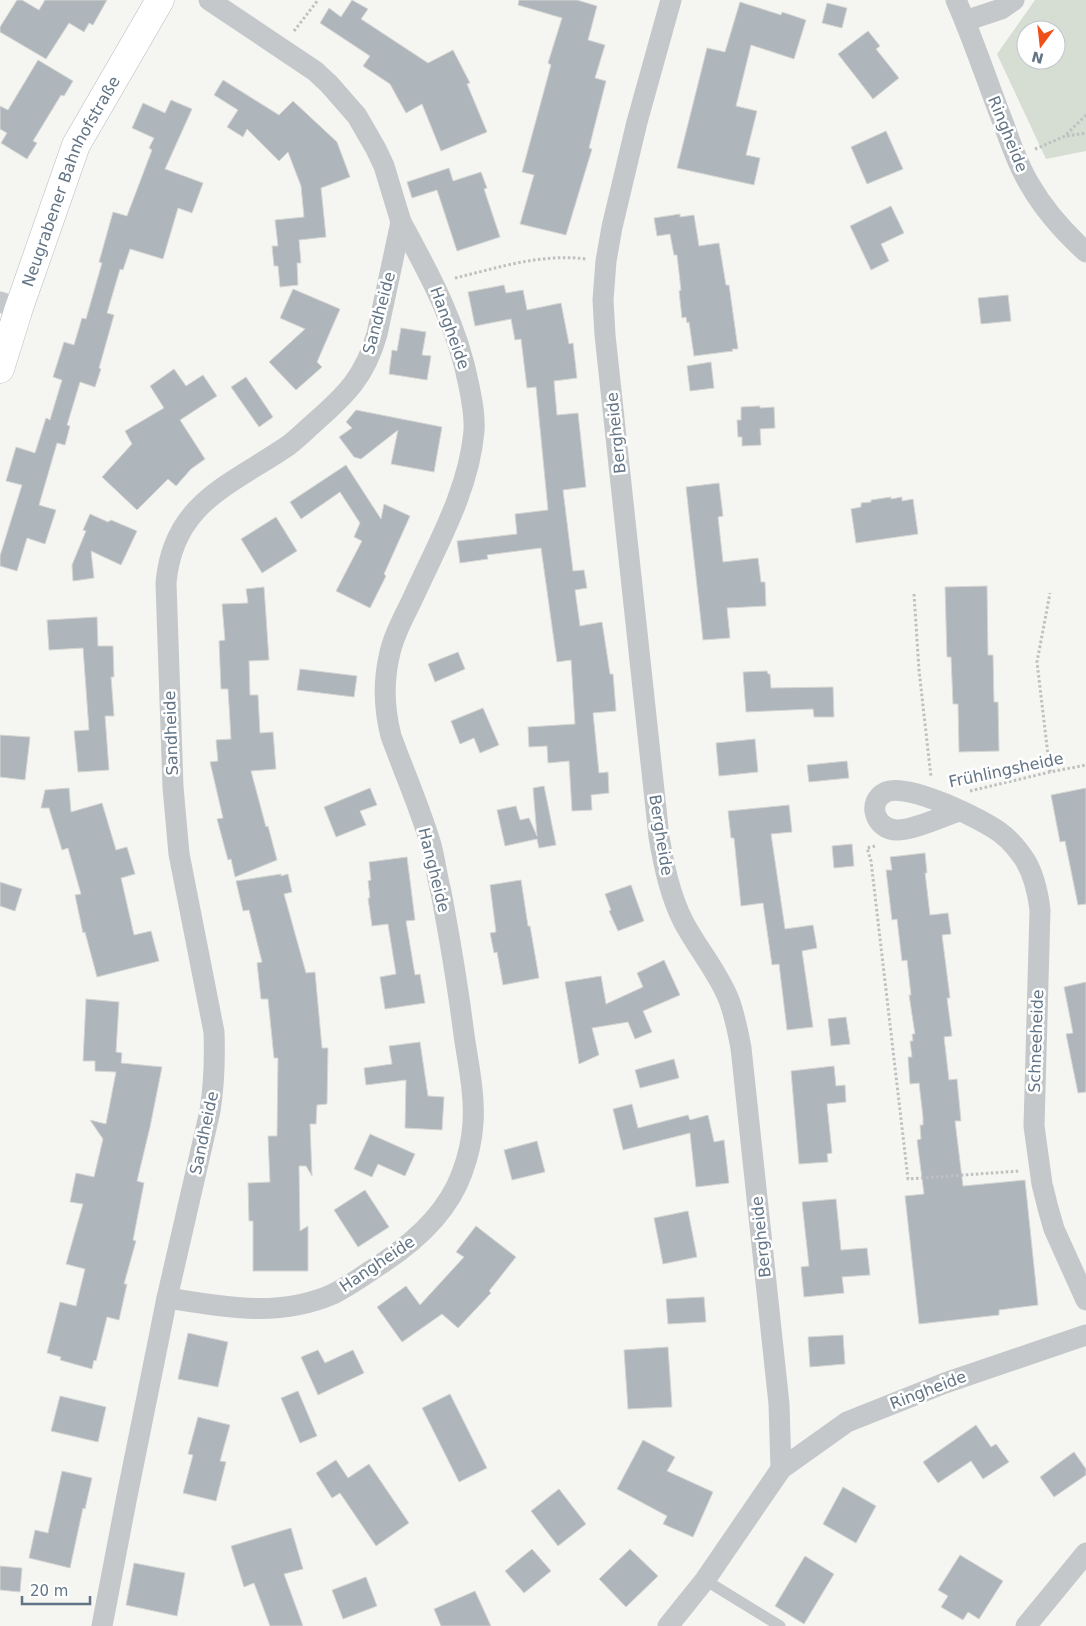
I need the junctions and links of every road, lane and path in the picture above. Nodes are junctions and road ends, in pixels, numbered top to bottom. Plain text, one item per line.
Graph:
1 (160, 0) edge
2 (209, 0) edge
3 (318, 0) edge
4 (671, 0) edge
5 (956, 0) edge
6 (1014, 0) edge
7 (965, 21) junction
8 (280, 48) junction
9 (1086, 115) edge
10 (1086, 133) edge
11 (1065, 136) junction
12 (1016, 158) junction
13 (401, 222) junction
14 (1086, 252) edge
15 (606, 261) junction
16 (435, 283) junction
17 (10, 305) edge
18 (0, 369) edge
19 (1050, 593) dead end
20 (914, 594) dead end
21 (1086, 766) edge
22 (1050, 772) junction
23 (932, 799) junction
24 (959, 811) junction
25 (895, 830) junction
26 (1040, 1170) junction
27 (167, 1298) junction
28 (1086, 1300) edge
29 (1086, 1335) edge
30 (781, 1469) junction
31 (1086, 1553) edge
32 (705, 1580) junction
33 (102, 1626) edge
34 (668, 1626) edge
35 (780, 1626) edge
36 (1026, 1626) edge

1 - 17 street, Neugrabener Bahnhofstraße
2 - 8 street, Sandheide
3 - 8 path
4 - 15 street, Bergheide
5 - 7 street, Ringheide
6 - 7 street
7 - 12 street, Ringheide
8 - 13 street, Sandheide
9 - 11 path
10 - 11 path
11 - 12 path
12 - 14 street, Ringheide
13 - 16 street, Hangheide
13 - 27 street, Sandheide
15 - 16 path
15 - 30 street, Bergheide
16 - 27 street, Hangheide
17 - 18 street, Neugrabener Bahnhofstraße
19 - 22 path
20 - 23 path
21 - 22 path, Frühlingsheide
22 - 23 path, Frühlingsheide
23 - 24 street, Schneeheide
23 - 25 street, Schneeheide
24 - 25 street
24 - 26 street, Schneeheide
25 - 26 path
26 - 28 street, Schneeheide
27 - 33 street, Sandheide
29 - 30 street, Ringheide
30 - 32 street
31 - 36 street
32 - 34 street
32 - 35 lane

